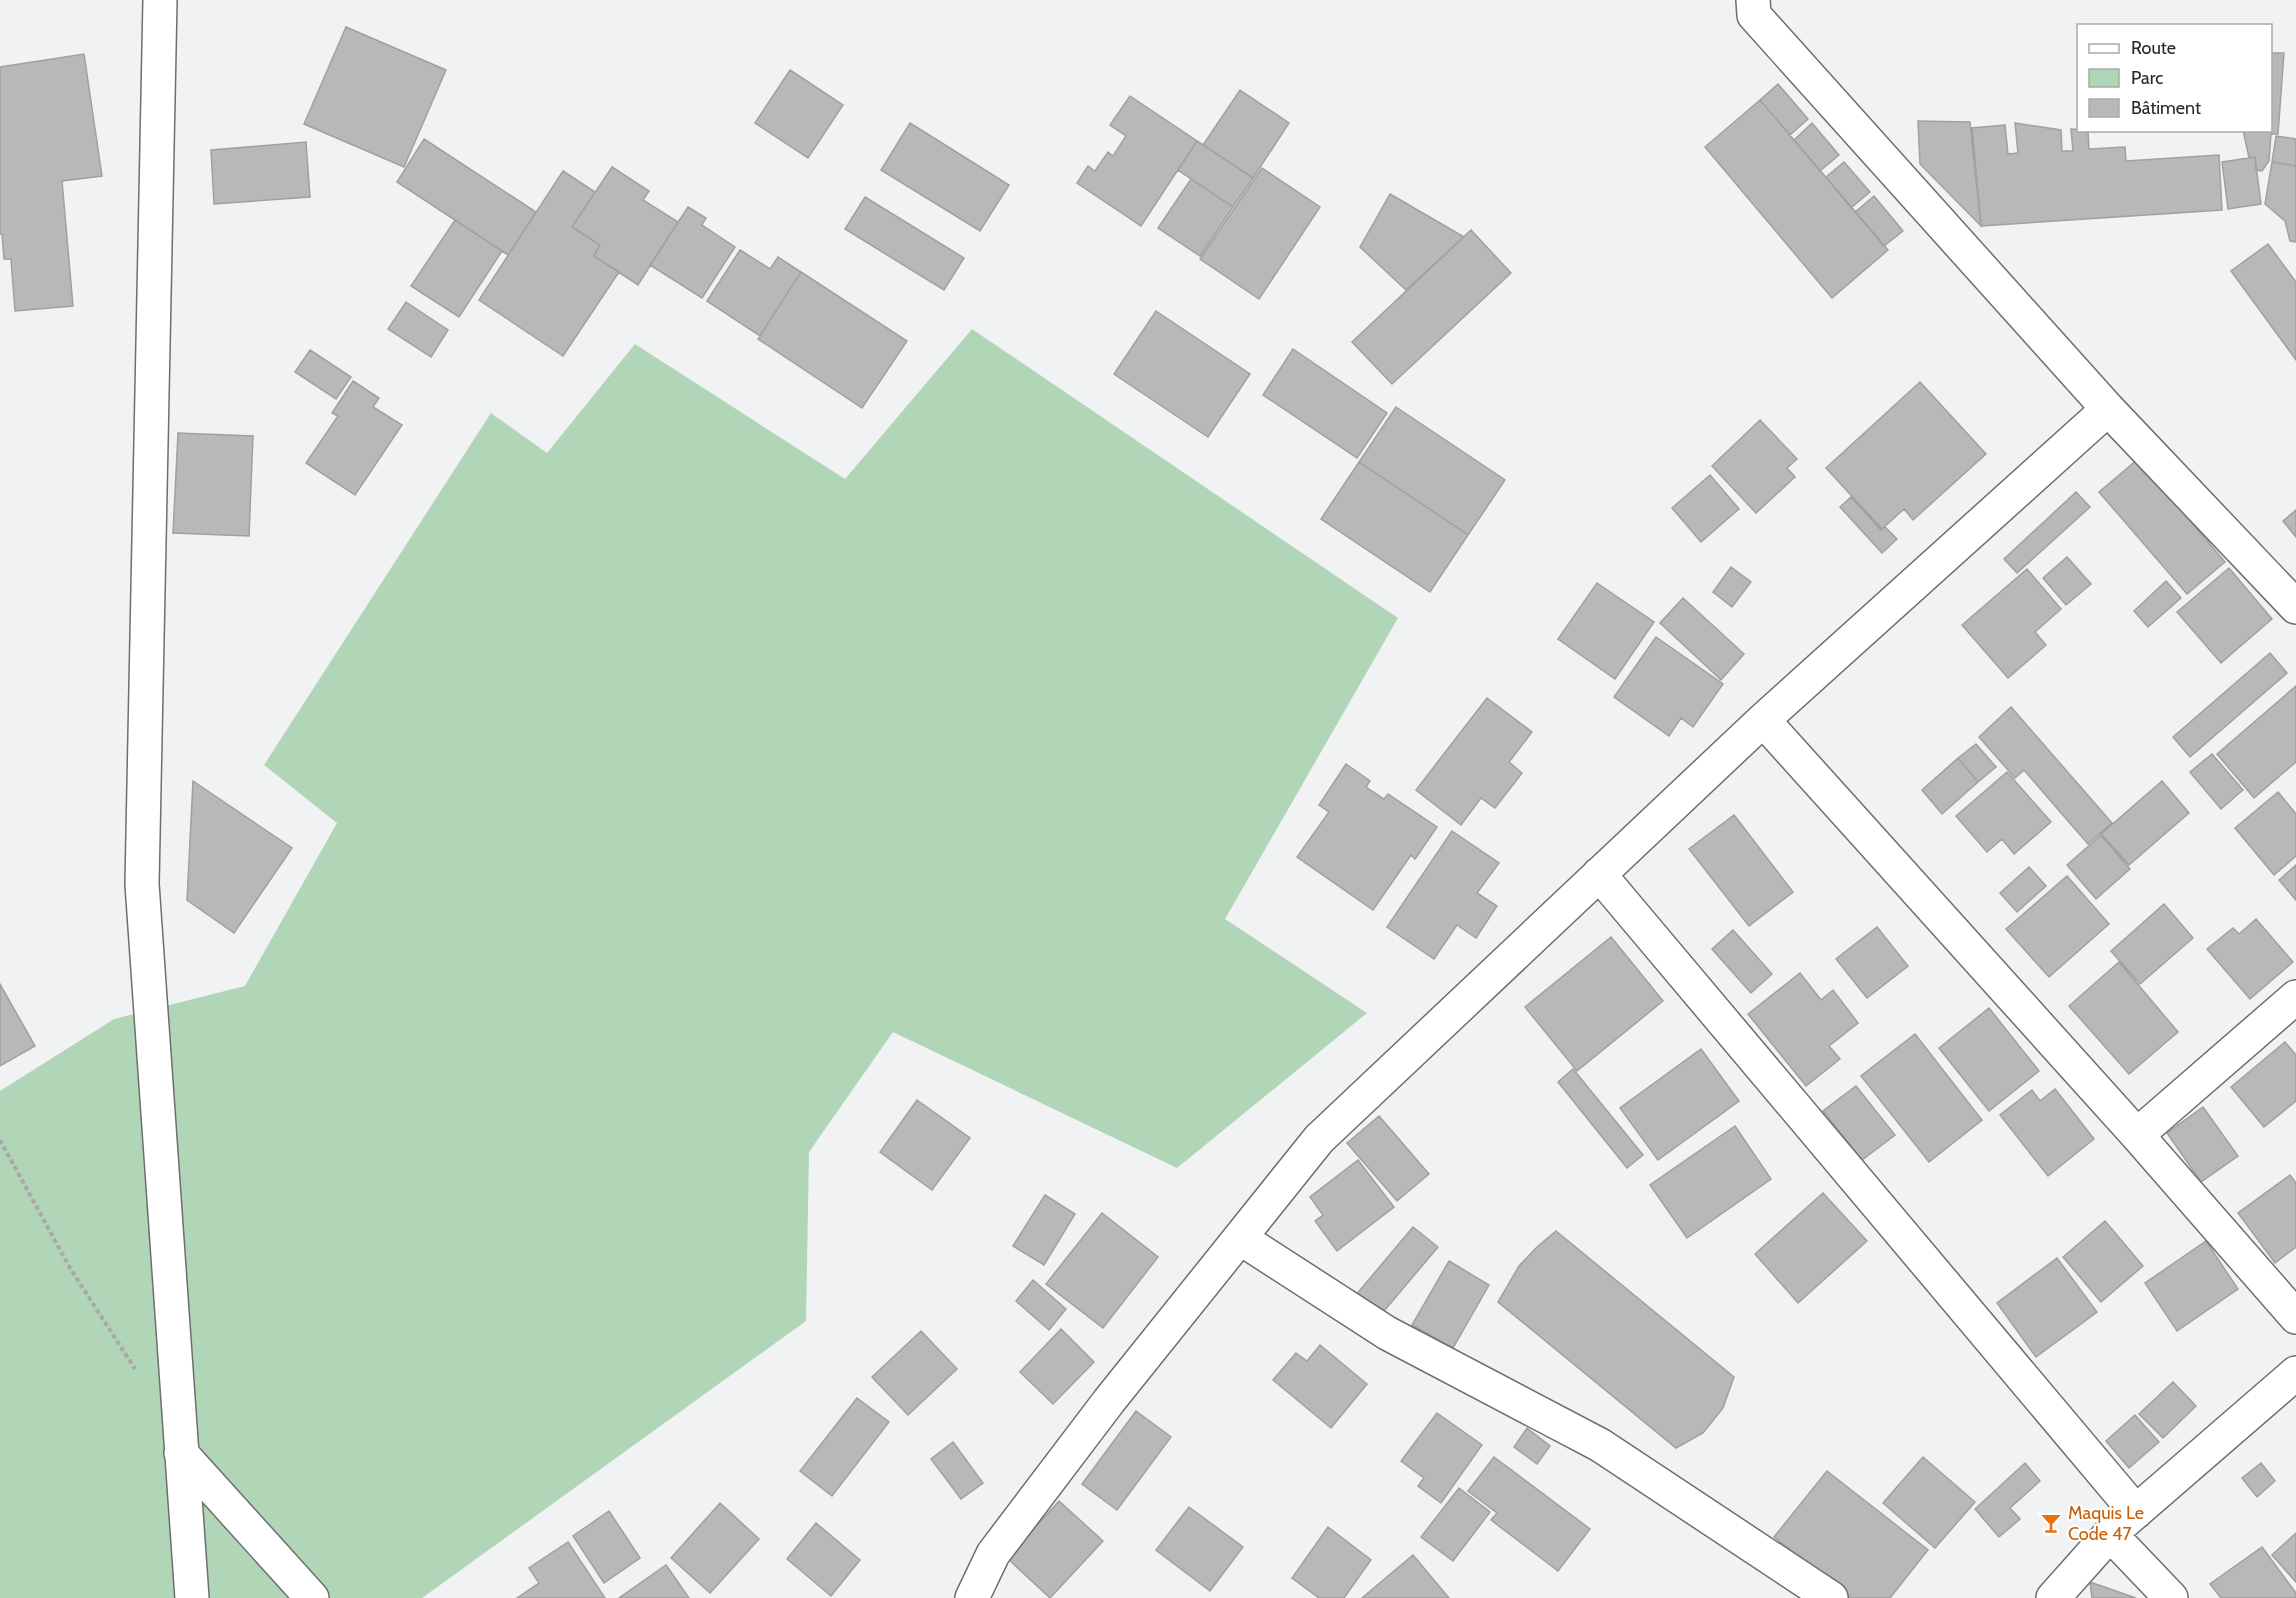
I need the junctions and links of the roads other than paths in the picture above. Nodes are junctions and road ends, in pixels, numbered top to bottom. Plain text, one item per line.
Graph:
1 (160, 0) edge
2 (1753, 0) edge
3 (2108, 409) junction
4 (2296, 607) edge
5 (1763, 720) junction
6 (1599, 874) junction
7 (2296, 997) edge
8 (2137, 1135) junction
9 (1239, 1238) junction
10 (2296, 1317) edge
11 (2296, 1373) edge
12 (181, 1453) junction
13 (2136, 1512) junction
14 (2110, 1534) junction
15 (192, 1598) edge
16 (312, 1598) edge
17 (972, 1598) edge
18 (1831, 1598) edge
19 (2053, 1598) edge
20 (2171, 1598) edge

1 - 12 street
2 - 3 street
3 - 4 street
3 - 5 street
5 - 6 street
5 - 8 street
6 - 9 street
6 - 13 street
7 - 8 street
8 - 10 street
9 - 17 street
9 - 18 street
11 - 13 street
12 - 15 street
12 - 16 street
13 - 14 street
14 - 19 street
14 - 20 street

